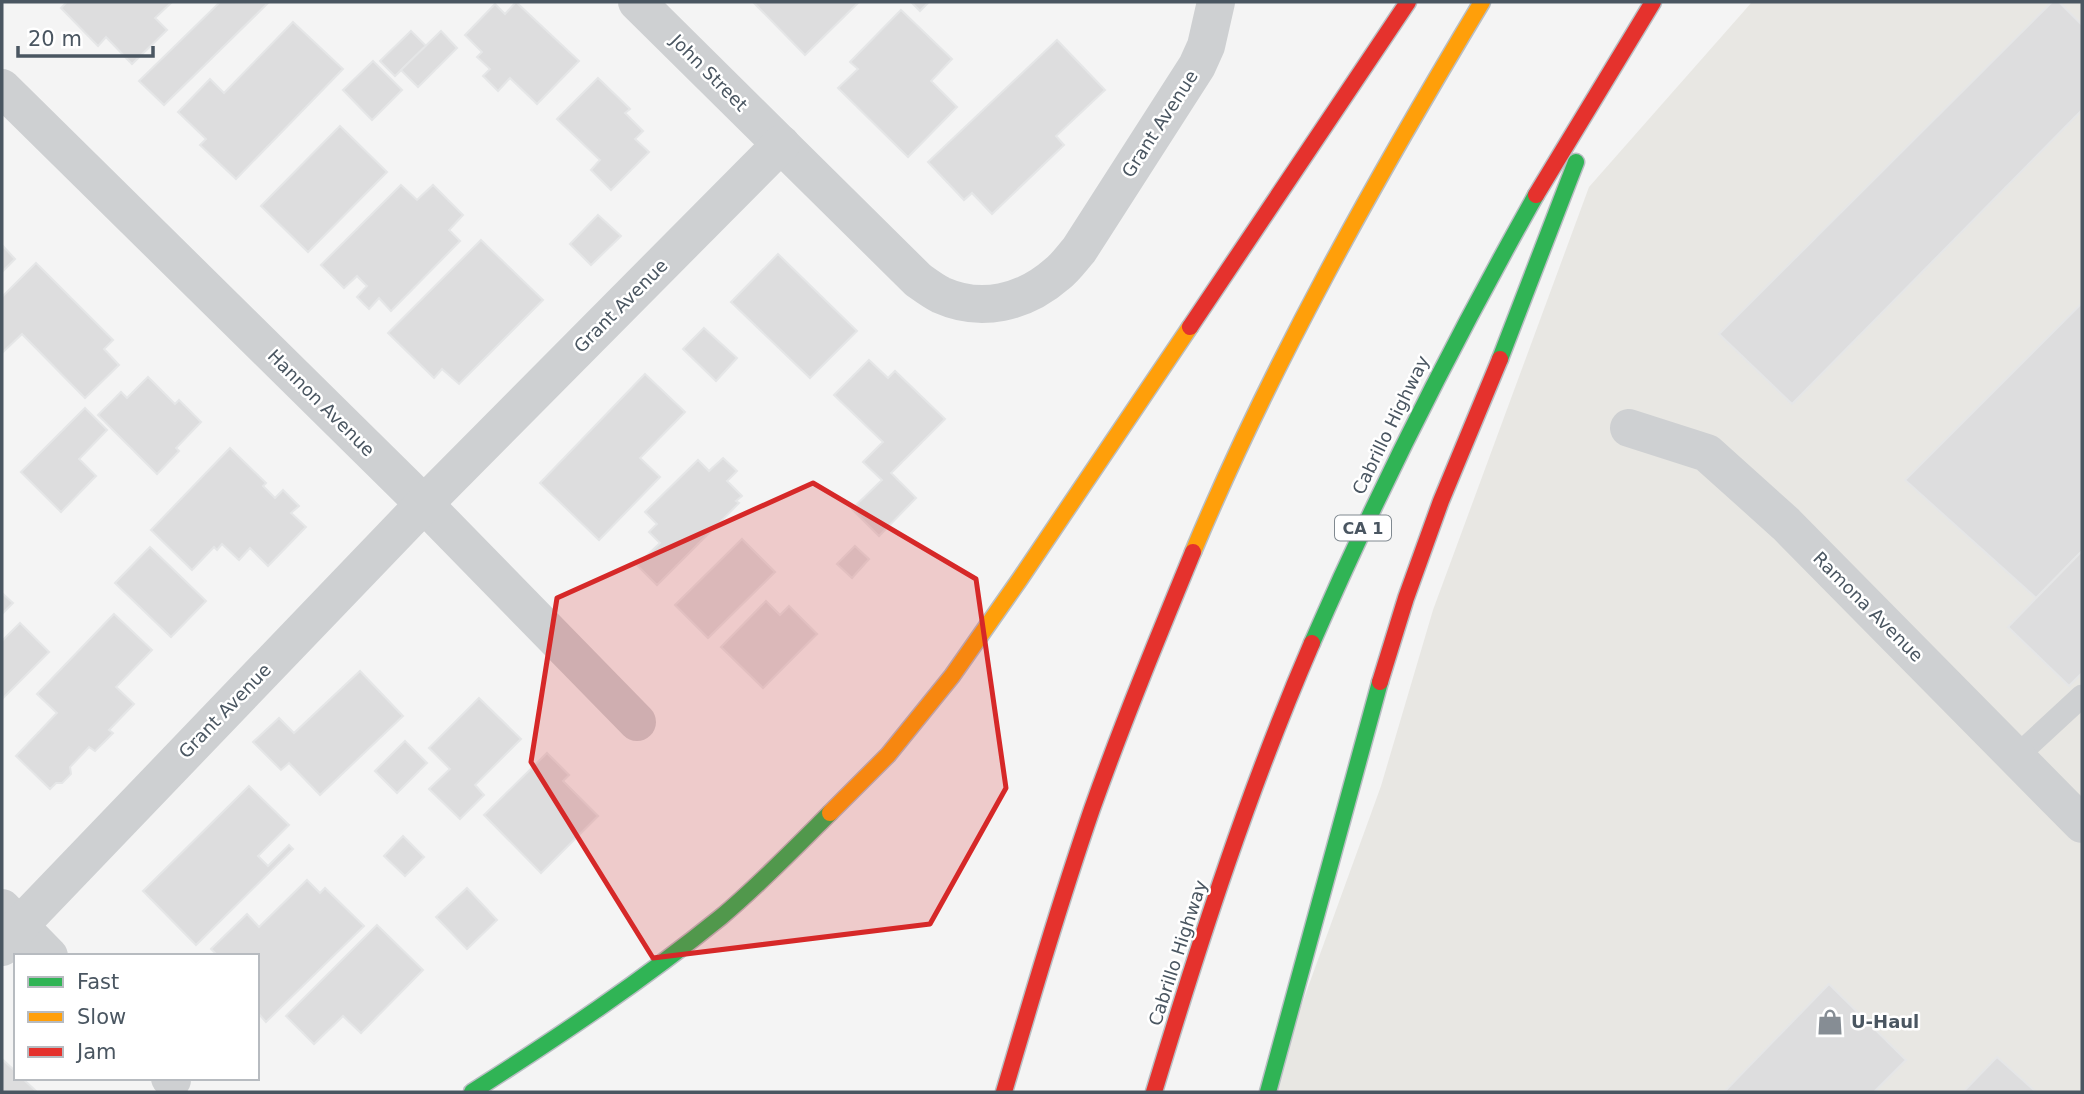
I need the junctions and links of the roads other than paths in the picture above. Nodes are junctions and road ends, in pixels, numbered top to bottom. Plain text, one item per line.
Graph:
1 (637, 2) edge
2 (1216, 2) edge
3 (1408, 2) edge
4 (1482, 2) edge
5 (1653, 2) edge
6 (1611, 68) junction
7 (2, 88) edge
8 (781, 144) junction
9 (1629, 428) dead end
10 (424, 504) junction
11 (2082, 696) edge
12 (637, 722) dead end
13 (2016, 757) junction
14 (2082, 824) edge
15 (8, 927) edge
16 (46, 954) edge
17 (472, 1092) edge
18 (1003, 1092) edge
19 (1154, 1092) edge
20 (1268, 1092) edge

1 - 8 street, John Street
2 - 8 street, Grant Avenue
3 - 17 highway
4 - 18 highway
5 - 6 highway, Cabrillo Highway / CA 1
6 - 19 highway, Cabrillo Highway / CA 1
6 - 20 highway
7 - 10 street, Hannon Avenue
8 - 10 street, Grant Avenue
9 - 13 street, Ramona Avenue
10 - 12 street, Hannon Avenue
10 - 15 street, Grant Avenue
11 - 13 lane
13 - 14 street, Ramona Avenue
15 - 16 street

